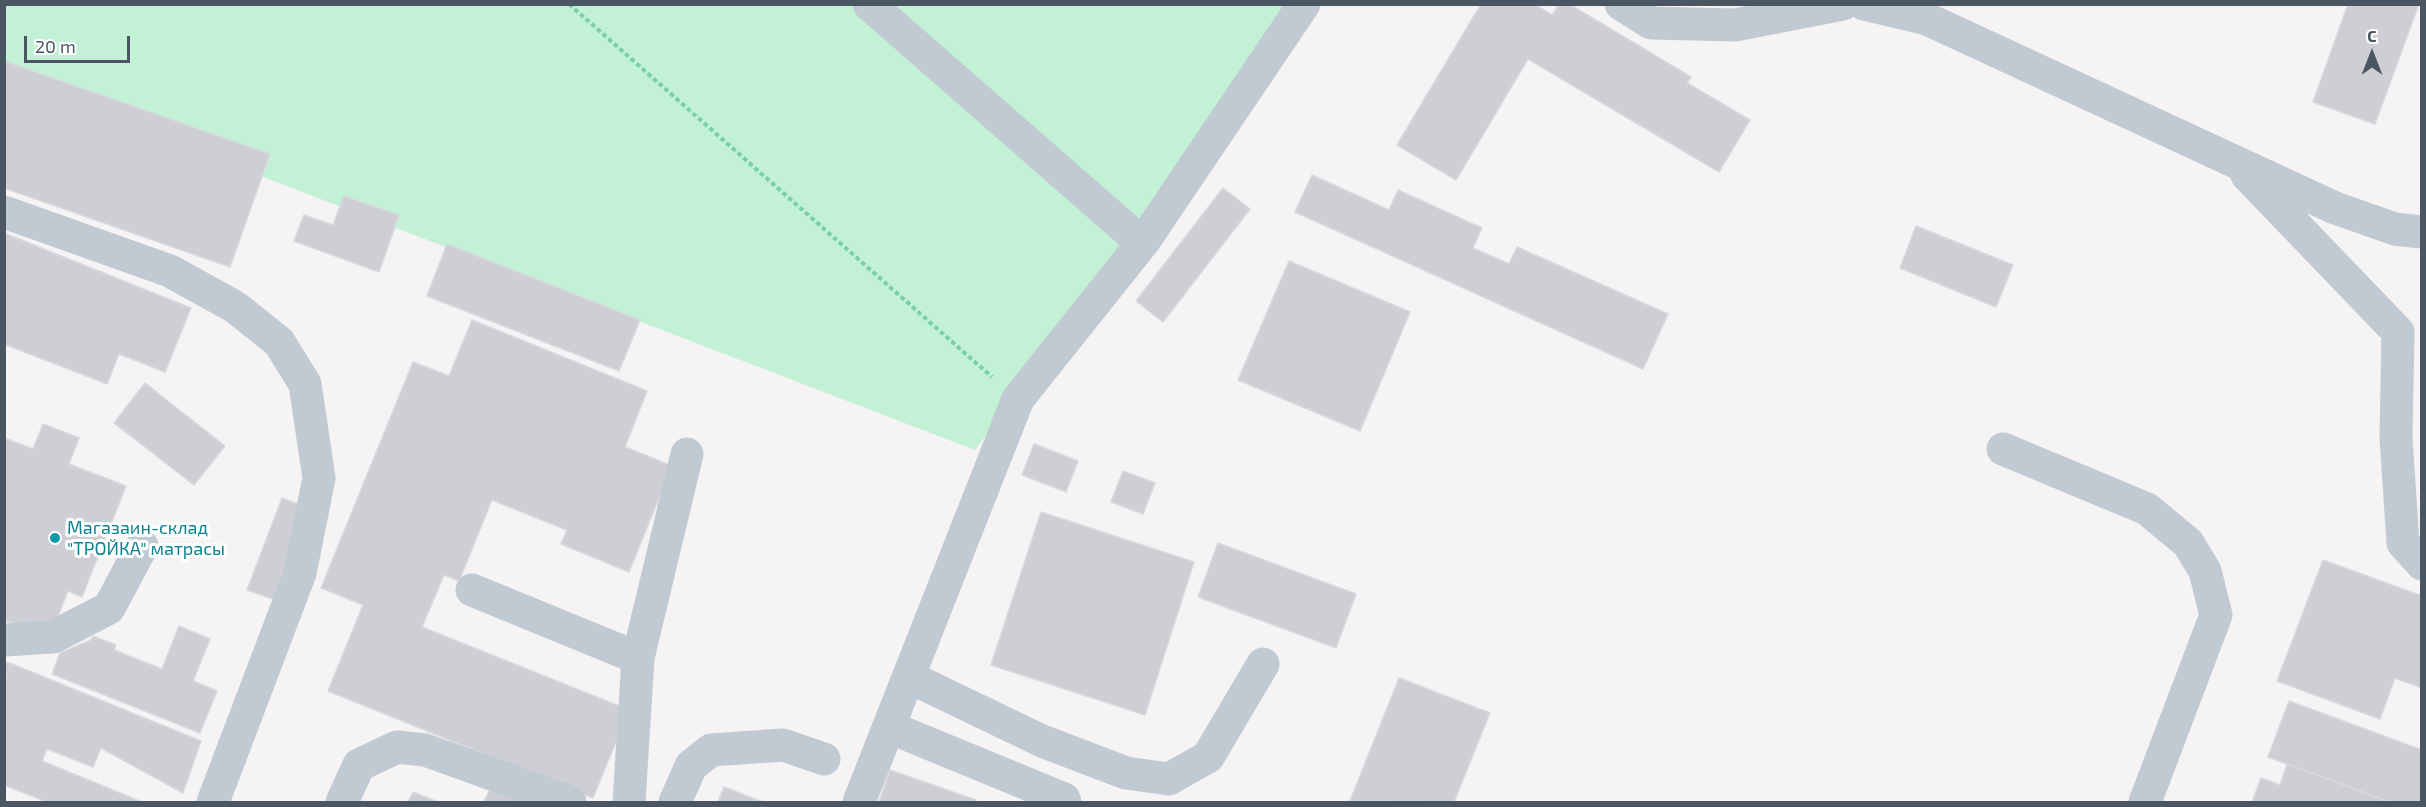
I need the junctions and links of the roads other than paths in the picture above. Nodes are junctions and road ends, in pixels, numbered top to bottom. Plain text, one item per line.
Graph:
1 (869, 4) edge
2 (1304, 4) edge
3 (1621, 4) edge
4 (1843, 4) edge
5 (1864, 4) edge
6 (2233, 161) junction
7 (4, 212) edge
8 (2421, 232) edge
9 (1144, 241) junction
10 (2409, 366) edge
11 (2003, 449) dead end
12 (687, 454) dead end
13 (142, 546) dead end
14 (2421, 564) edge
15 (472, 590) dead end
16 (4, 640) edge
17 (638, 658) junction
18 (1263, 664) dead end
19 (909, 677) junction
20 (889, 727) junction
21 (824, 759) dead end
22 (213, 802) edge
23 (342, 802) edge
24 (570, 802) edge
25 (629, 802) edge
26 (675, 802) edge
27 (859, 802) edge
28 (1065, 802) edge
29 (2145, 802) edge

1 - 9 lane
2 - 9 lane
3 - 4 lane
5 - 6 lane
6 - 8 lane
6 - 10 lane
7 - 22 lane
9 - 19 lane
10 - 14 lane
11 - 29 lane
12 - 17 lane
13 - 16 lane
15 - 17 lane
17 - 25 lane
18 - 19 lane
19 - 20 lane
20 - 27 lane
20 - 28 lane
21 - 26 lane
23 - 24 lane

